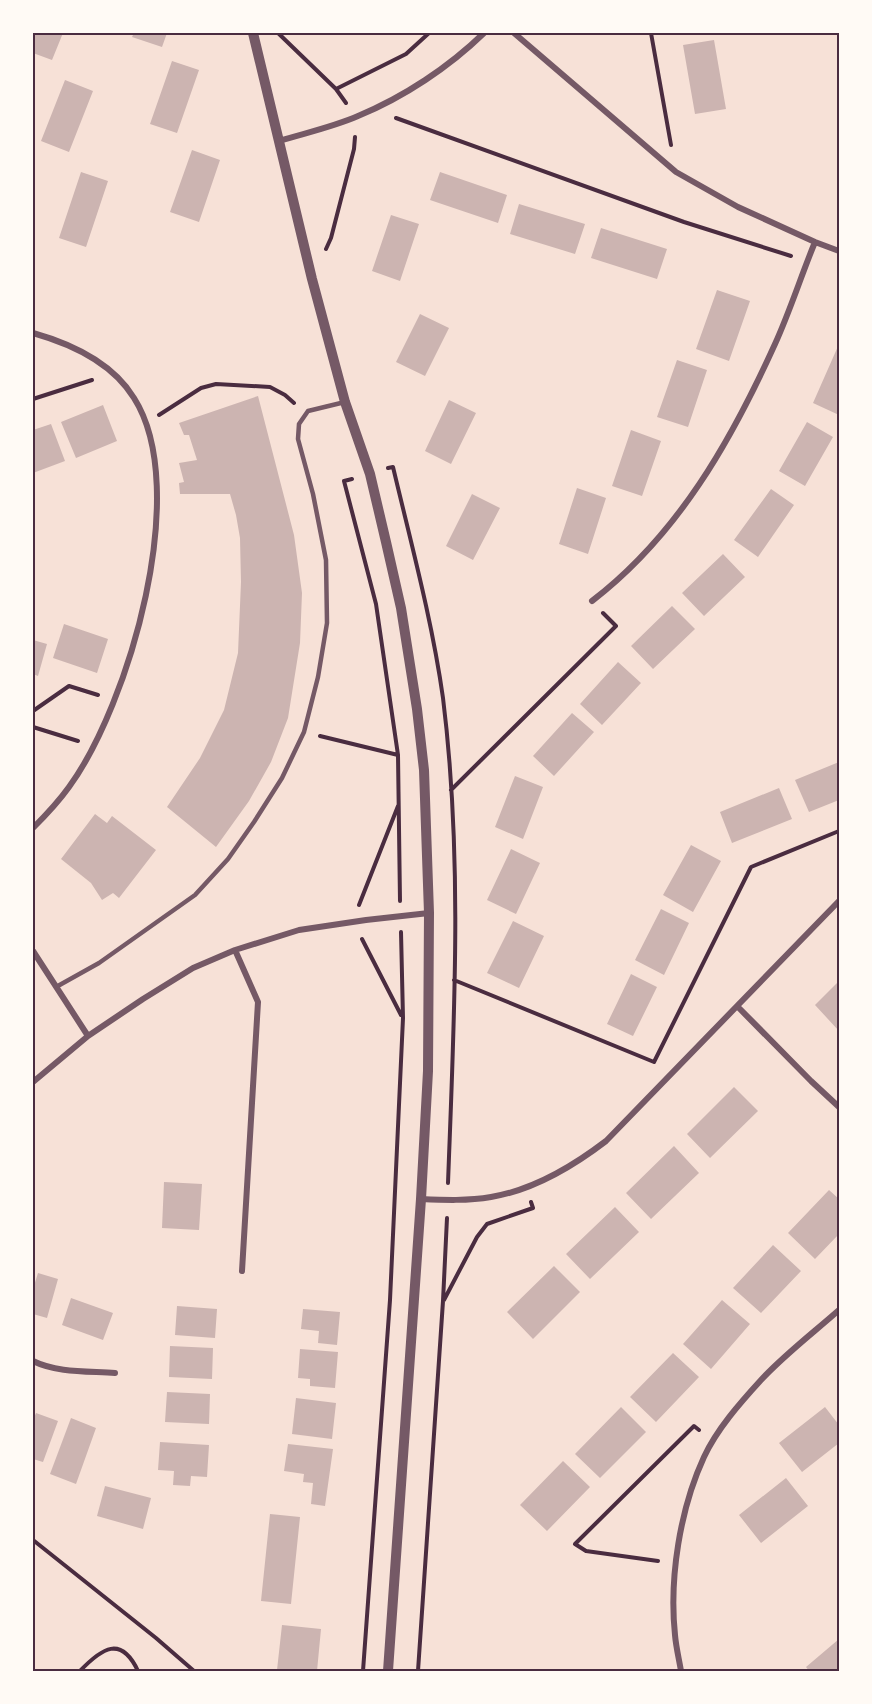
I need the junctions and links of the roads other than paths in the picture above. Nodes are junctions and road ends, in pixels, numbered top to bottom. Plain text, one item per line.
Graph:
1 (253, 33) edge
2 (484, 33) edge
3 (514, 33) edge
4 (278, 141) junction
5 (815, 242) junction
6 (839, 251) edge
7 (33, 333) edge
8 (345, 402) junction
9 (592, 601) road end
10 (33, 828) edge
11 (839, 901) edge
12 (429, 913) junction
13 (235, 950) junction
14 (33, 951) edge
15 (56, 987) junction
16 (738, 1006) junction
17 (88, 1036) junction
18 (33, 1082) edge
19 (839, 1107) edge
20 (421, 1199) junction
21 (242, 1271) dead end
22 (839, 1310) edge
23 (33, 1361) edge
24 (115, 1373) dead end
25 (388, 1671) edge
26 (681, 1671) edge

1 - 4 street
2 - 4 street
3 - 5 street
4 - 8 street
5 - 6 street
5 - 9 street
7 - 10 street
8 - 12 street
8 - 15 lane
11 - 16 street
12 - 13 street
12 - 20 street
13 - 17 street
13 - 21 street
14 - 15 street
15 - 17 street
16 - 19 street
16 - 20 street
17 - 18 street
20 - 25 street
22 - 26 street
23 - 24 street

